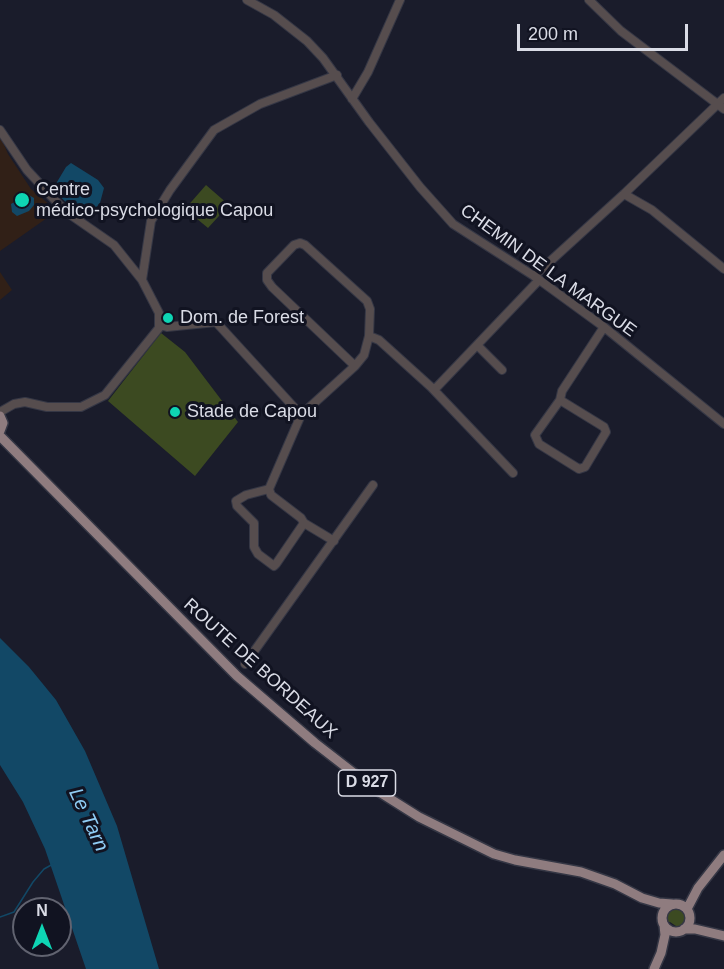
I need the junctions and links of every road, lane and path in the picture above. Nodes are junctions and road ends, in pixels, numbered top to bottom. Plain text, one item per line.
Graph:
1 (247, 0) edge
2 (400, 0) edge
3 (590, 0) edge
4 (337, 75) junction
5 (352, 99) junction
6 (722, 104) edge
7 (0, 130) edge
8 (624, 194) junction
9 (724, 269) edge
10 (537, 278) junction
11 (142, 280) junction
12 (160, 324) junction
13 (604, 327) junction
14 (369, 336) junction
15 (477, 345) junction
16 (355, 366) junction
17 (502, 370) dead end
18 (434, 390) junction
19 (560, 400) junction
20 (0, 414) edge
21 (301, 416) junction
22 (724, 424) edge
23 (0, 431) edge
24 (0, 436) edge
25 (513, 473) dead end
26 (373, 485) dead end
27 (269, 489) junction
28 (304, 523) junction
29 (334, 541) junction
30 (245, 664) dead end
31 (724, 855) edge
32 (698, 888) junction
33 (642, 898) junction
34 (674, 904) junction
35 (688, 911) junction
36 (663, 922) junction
37 (683, 930) junction
38 (711, 932) junction
39 (724, 936) edge
40 (661, 953) junction
41 (654, 969) edge

1 - 4 street, CHEMIN DE LA MARGUE
2 - 5 street
3 - 6 street
4 - 5 street, CHEMIN DE LA MARGUE
4 - 11 street
5 - 10 street, CHEMIN DE LA MARGUE
6 - 8 street
7 - 11 street
8 - 9 street
8 - 10 street
10 - 13 street, CHEMIN DE LA MARGUE
10 - 15 street
11 - 12 street
12 - 20 street
12 - 21 street
13 - 19 street
13 - 22 street, CHEMIN DE LA MARGUE
14 - 16 street
14 - 16 street
14 - 18 street
15 - 17 street
15 - 18 street
16 - 21 street
18 - 25 street
19 - 19 street
20 - 23 main road
21 - 27 street
24 - 33 main road, ROUTE DE BORDEAUX / D 927
26 - 29 street
27 - 28 street
27 - 28 street
28 - 29 street
29 - 30 street
31 - 32 main road
32 - 34 main road
32 - 35 main road
33 - 34 main road, ROUTE DE BORDEAUX / D 927
33 - 36 main road, ROUTE DE BORDEAUX / D 927
34 - 35 main road
34 - 36 main road
35 - 37 main road
35 - 38 main road
36 - 37 main road
36 - 40 main road
37 - 38 main road
37 - 40 main road
38 - 39 main road
40 - 41 main road

